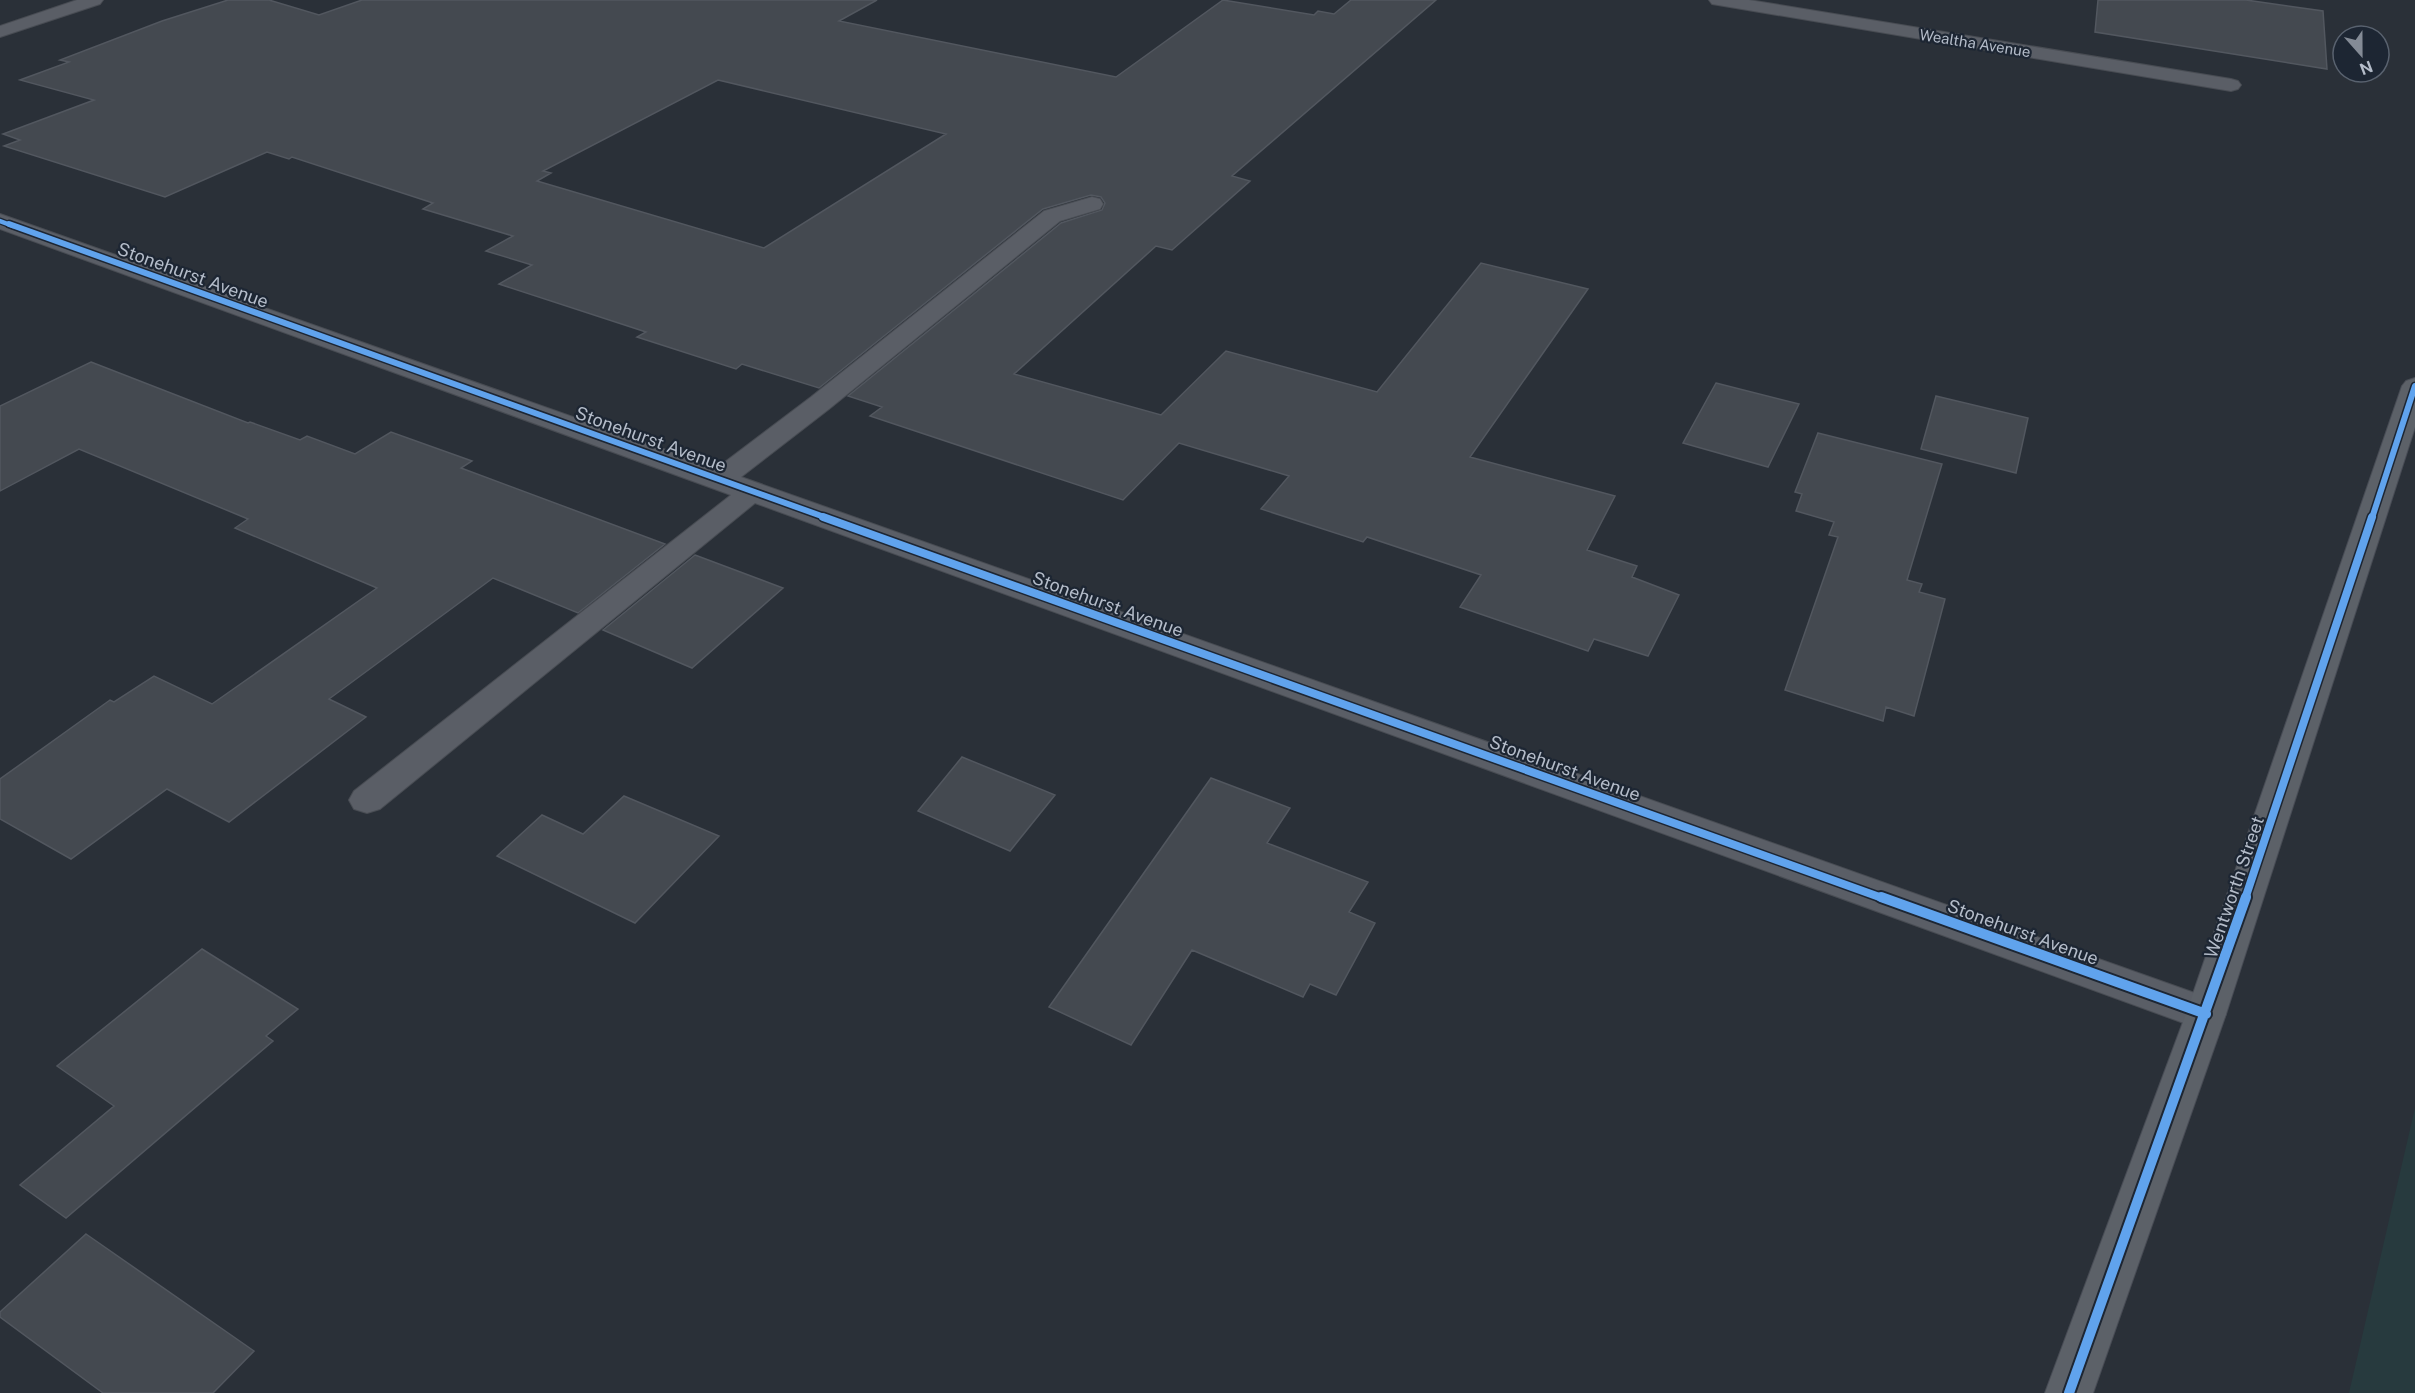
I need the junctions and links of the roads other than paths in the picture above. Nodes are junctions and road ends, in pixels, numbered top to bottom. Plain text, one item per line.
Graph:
1 (94, 0) edge
2 (1718, 0) edge
3 (0, 32) edge
4 (2231, 85) dead end
5 (1092, 204) dead end
6 (0, 221) edge
7 (2415, 386) edge
8 (719, 480) junction
9 (752, 492) junction
10 (368, 800) dead end
11 (2206, 1014) junction
12 (2069, 1393) edge

1 - 3 street
2 - 4 street, Wealtha Avenue
5 - 8 street
6 - 8 street, Stonehurst Avenue
7 - 11 main road, Wentworth Street
8 - 9 street, Stonehurst Avenue
9 - 10 street
9 - 11 street, Stonehurst Avenue
11 - 12 main road, Wentworth Street

